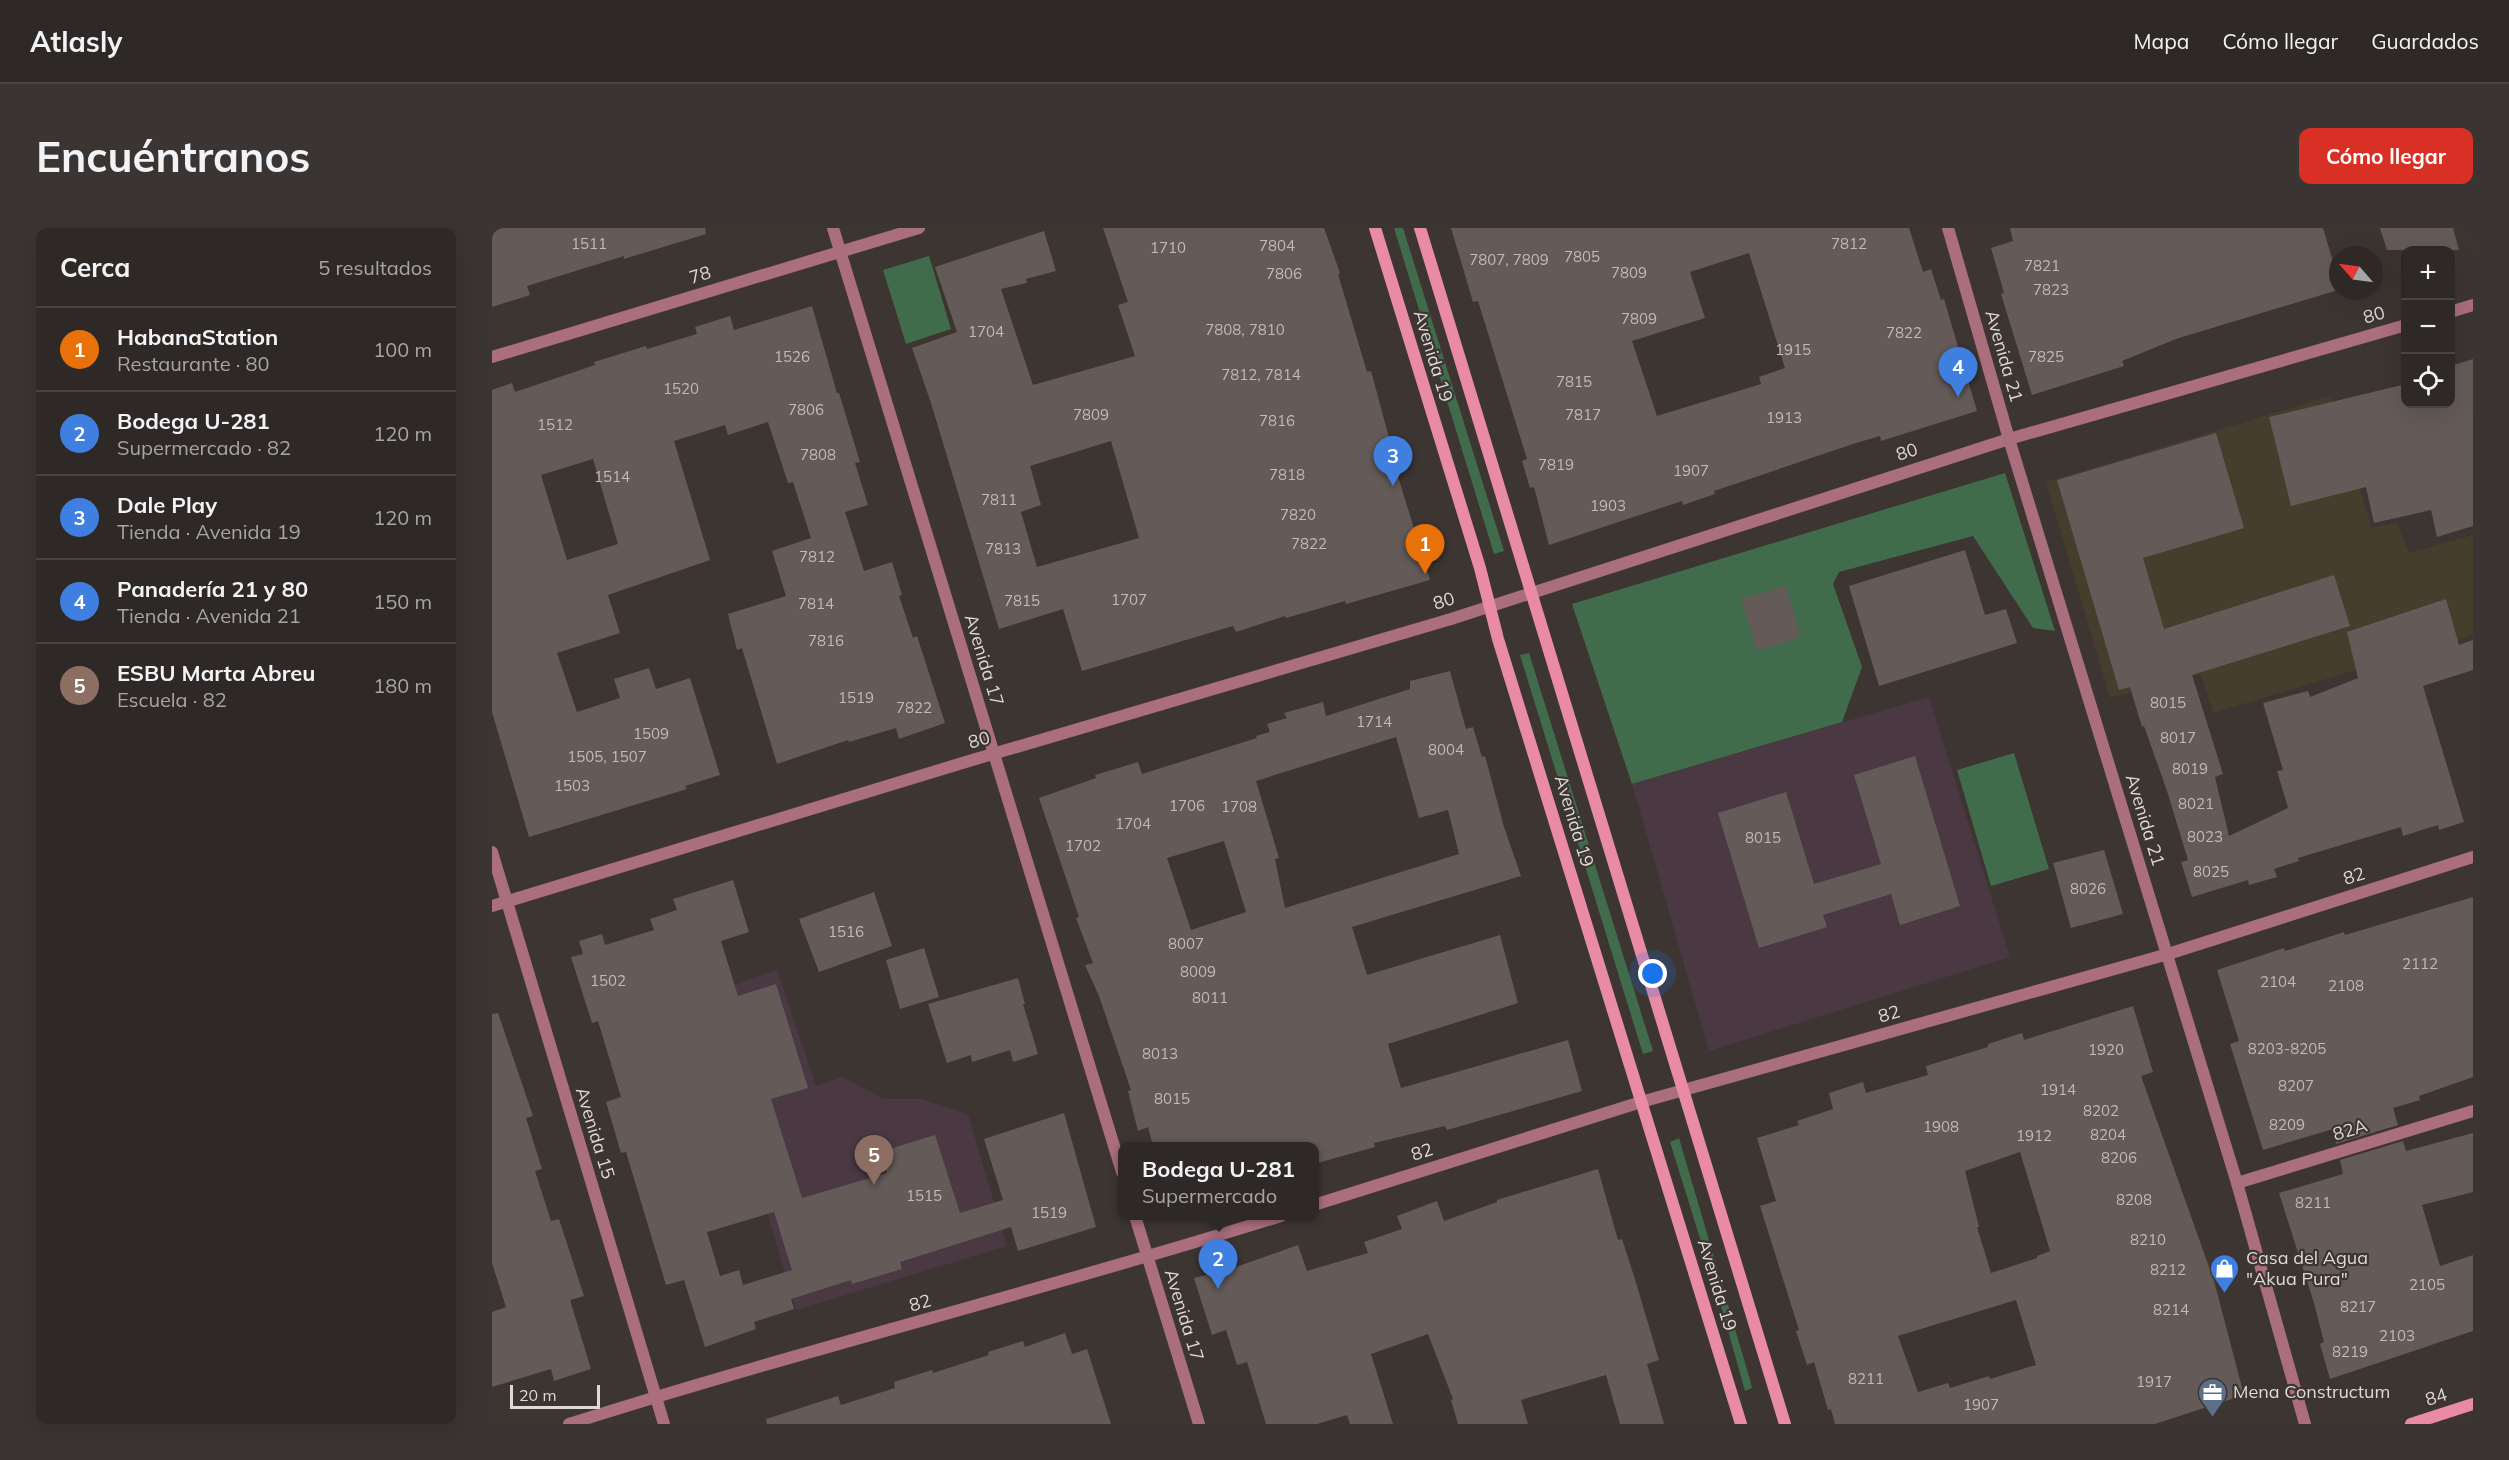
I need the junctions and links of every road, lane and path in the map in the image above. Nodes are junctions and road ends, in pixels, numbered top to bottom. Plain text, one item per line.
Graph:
1 (833, 228) edge
2 (919, 228) edge
3 (1375, 228) edge
4 (1420, 228) edge
5 (1948, 228) edge
6 (840, 251) junction
7 (2473, 305) edge
8 (2455, 311) edge
9 (2401, 326) edge
10 (492, 357) edge
11 (2009, 439) junction
12 (1532, 591) junction
13 (1489, 605) junction
14 (994, 754) junction
15 (492, 852) edge
16 (2473, 857) edge
17 (507, 902) junction
18 (492, 906) edge
19 (2168, 954) junction
20 (1684, 1091) junction
21 (1641, 1102) junction
22 (2473, 1111) edge
23 (1118, 1159) edge
24 (2237, 1183) junction
25 (1319, 1203) edge
26 (1137, 1220) edge
27 (1265, 1220) edge
28 (1148, 1257) junction
29 (656, 1396) junction
30 (2473, 1404) edge
31 (1741, 1423) edge
32 (569, 1424) edge
33 (664, 1424) edge
34 (1199, 1424) edge
35 (1785, 1424) edge
36 (2305, 1424) edge
37 (2411, 1424) edge

1 - 6 street, Avenida 17
2 - 6 street, 78
3 - 13 main road, Avenida 19
4 - 12 main road, Avenida 19
5 - 11 street, Avenida 21
6 - 10 street, 78
6 - 14 street, Avenida 17
7 - 8 street
9 - 11 street, 80
11 - 12 street, 80
11 - 19 street, Avenida 21
12 - 13 street, 80
12 - 20 main road, Avenida 19
13 - 14 street, 80
13 - 21 main road, Avenida 19
14 - 17 street, 80
14 - 23 street, Avenida 17
15 - 17 street, Avenida 15
16 - 19 street, 82
17 - 18 street, 80
17 - 29 street, Avenida 15
19 - 20 street, 82
19 - 24 street, Avenida 21
20 - 21 street, 82
20 - 35 main road, Avenida 19
21 - 25 street, 82
21 - 31 main road, Avenida 19
22 - 24 street, 82A
24 - 36 street, Avenida 21
26 - 28 street, Avenida 17
27 - 28 street, 82
28 - 29 street, 82
28 - 34 street, Avenida 17
29 - 32 street, 82
29 - 33 street, Avenida 15
30 - 37 main road, 84

